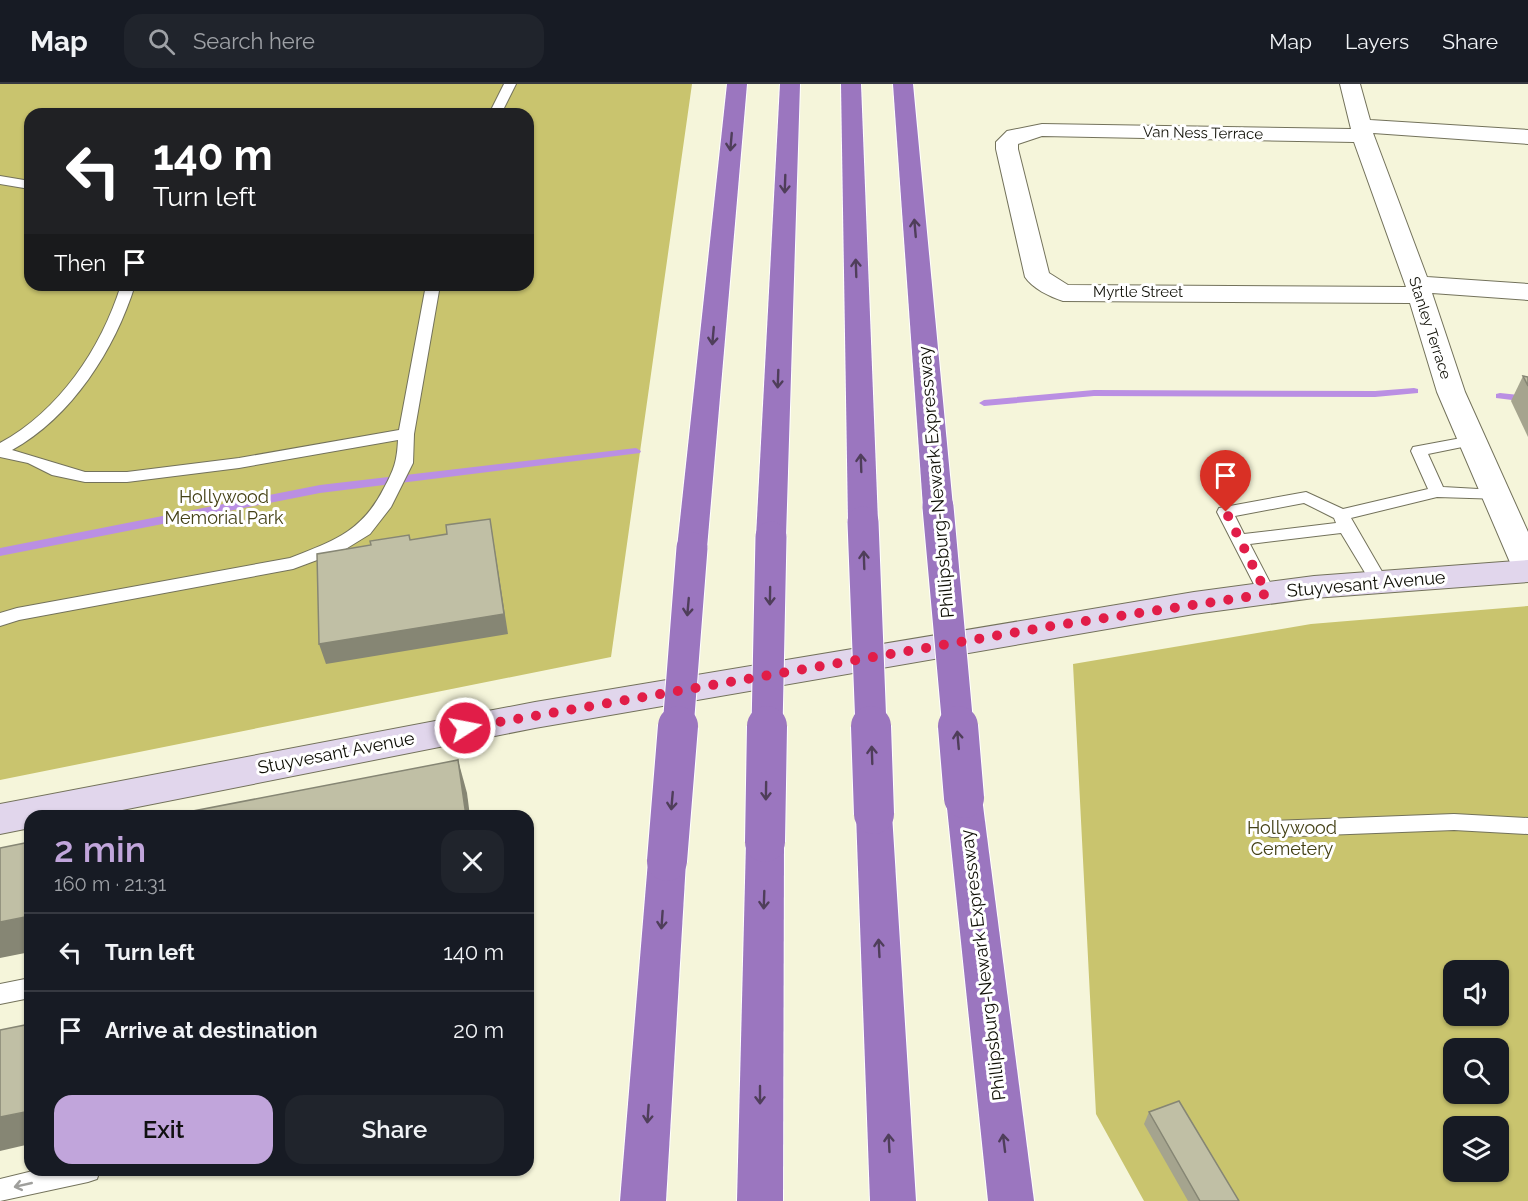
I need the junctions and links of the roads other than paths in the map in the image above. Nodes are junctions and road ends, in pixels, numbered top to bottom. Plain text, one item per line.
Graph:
1 (510, 84) edge
2 (737, 84) edge
3 (790, 84) edge
4 (851, 84) edge
5 (903, 84) edge
6 (1350, 84) edge
7 (498, 108) edge
8 (1042, 130) joint
9 (1362, 131) junction
10 (1528, 137) edge
11 (0, 180) edge
12 (24, 184) edge
13 (1418, 289) junction
14 (127, 291) edge
15 (432, 291) edge
16 (1528, 292) edge
17 (406, 434) junction
18 (1472, 441) junction
19 (0, 451) edge
20 (1437, 492) junction
21 (1496, 495) junction
22 (1343, 521) junction
23 (1239, 540) junction
24 (1528, 569) edge
25 (1379, 582) junction
26 (1267, 594) junction
27 (0, 620) edge
28 (46, 810) edge
29 (24, 814) edge
30 (0, 819) edge
31 (1528, 826) edge
32 (1272, 829) dead end
33 (24, 989) edge
34 (0, 994) edge
35 (63, 1176) edge
36 (0, 1191) edge
37 (643, 1201) edge
38 (760, 1201) edge
39 (893, 1201) edge
40 (1011, 1201) edge

1 - 7 lane
2 -> 37 highway, bridge
3 -> 38 highway, bridge
39 -> 4 highway, bridge
40 -> 5 highway, Phillipsburg-Newark Expressway, bridge
6 - 9 street, Stanley Terrace
8 - 9 street, Van Ness Terrace
8 - 13 street, Myrtle Street
9 - 10 street, Van Ness Terrace
9 - 13 street, Stanley Terrace
11 - 12 lane
13 - 16 street, Myrtle Street
13 - 18 street, Stanley Terrace
14 - 19 lane
15 - 17 lane
17 - 19 lane
17 - 27 lane
18 - 20 lane
18 - 21 street, Stanley Terrace
20 - 21 lane
20 - 22 lane
21 - 24 street, Stanley Terrace
22 - 23 lane
22 - 23 lane
22 - 25 lane
23 - 26 lane
24 - 25 main road, Stuyvesant Avenue
25 - 26 main road, Stuyvesant Avenue
26 - 28 main road, Stuyvesant Avenue
29 - 30 main road, Stuyvesant Avenue
31 - 32 lane
33 - 34 lane
35 -> 36 lane

